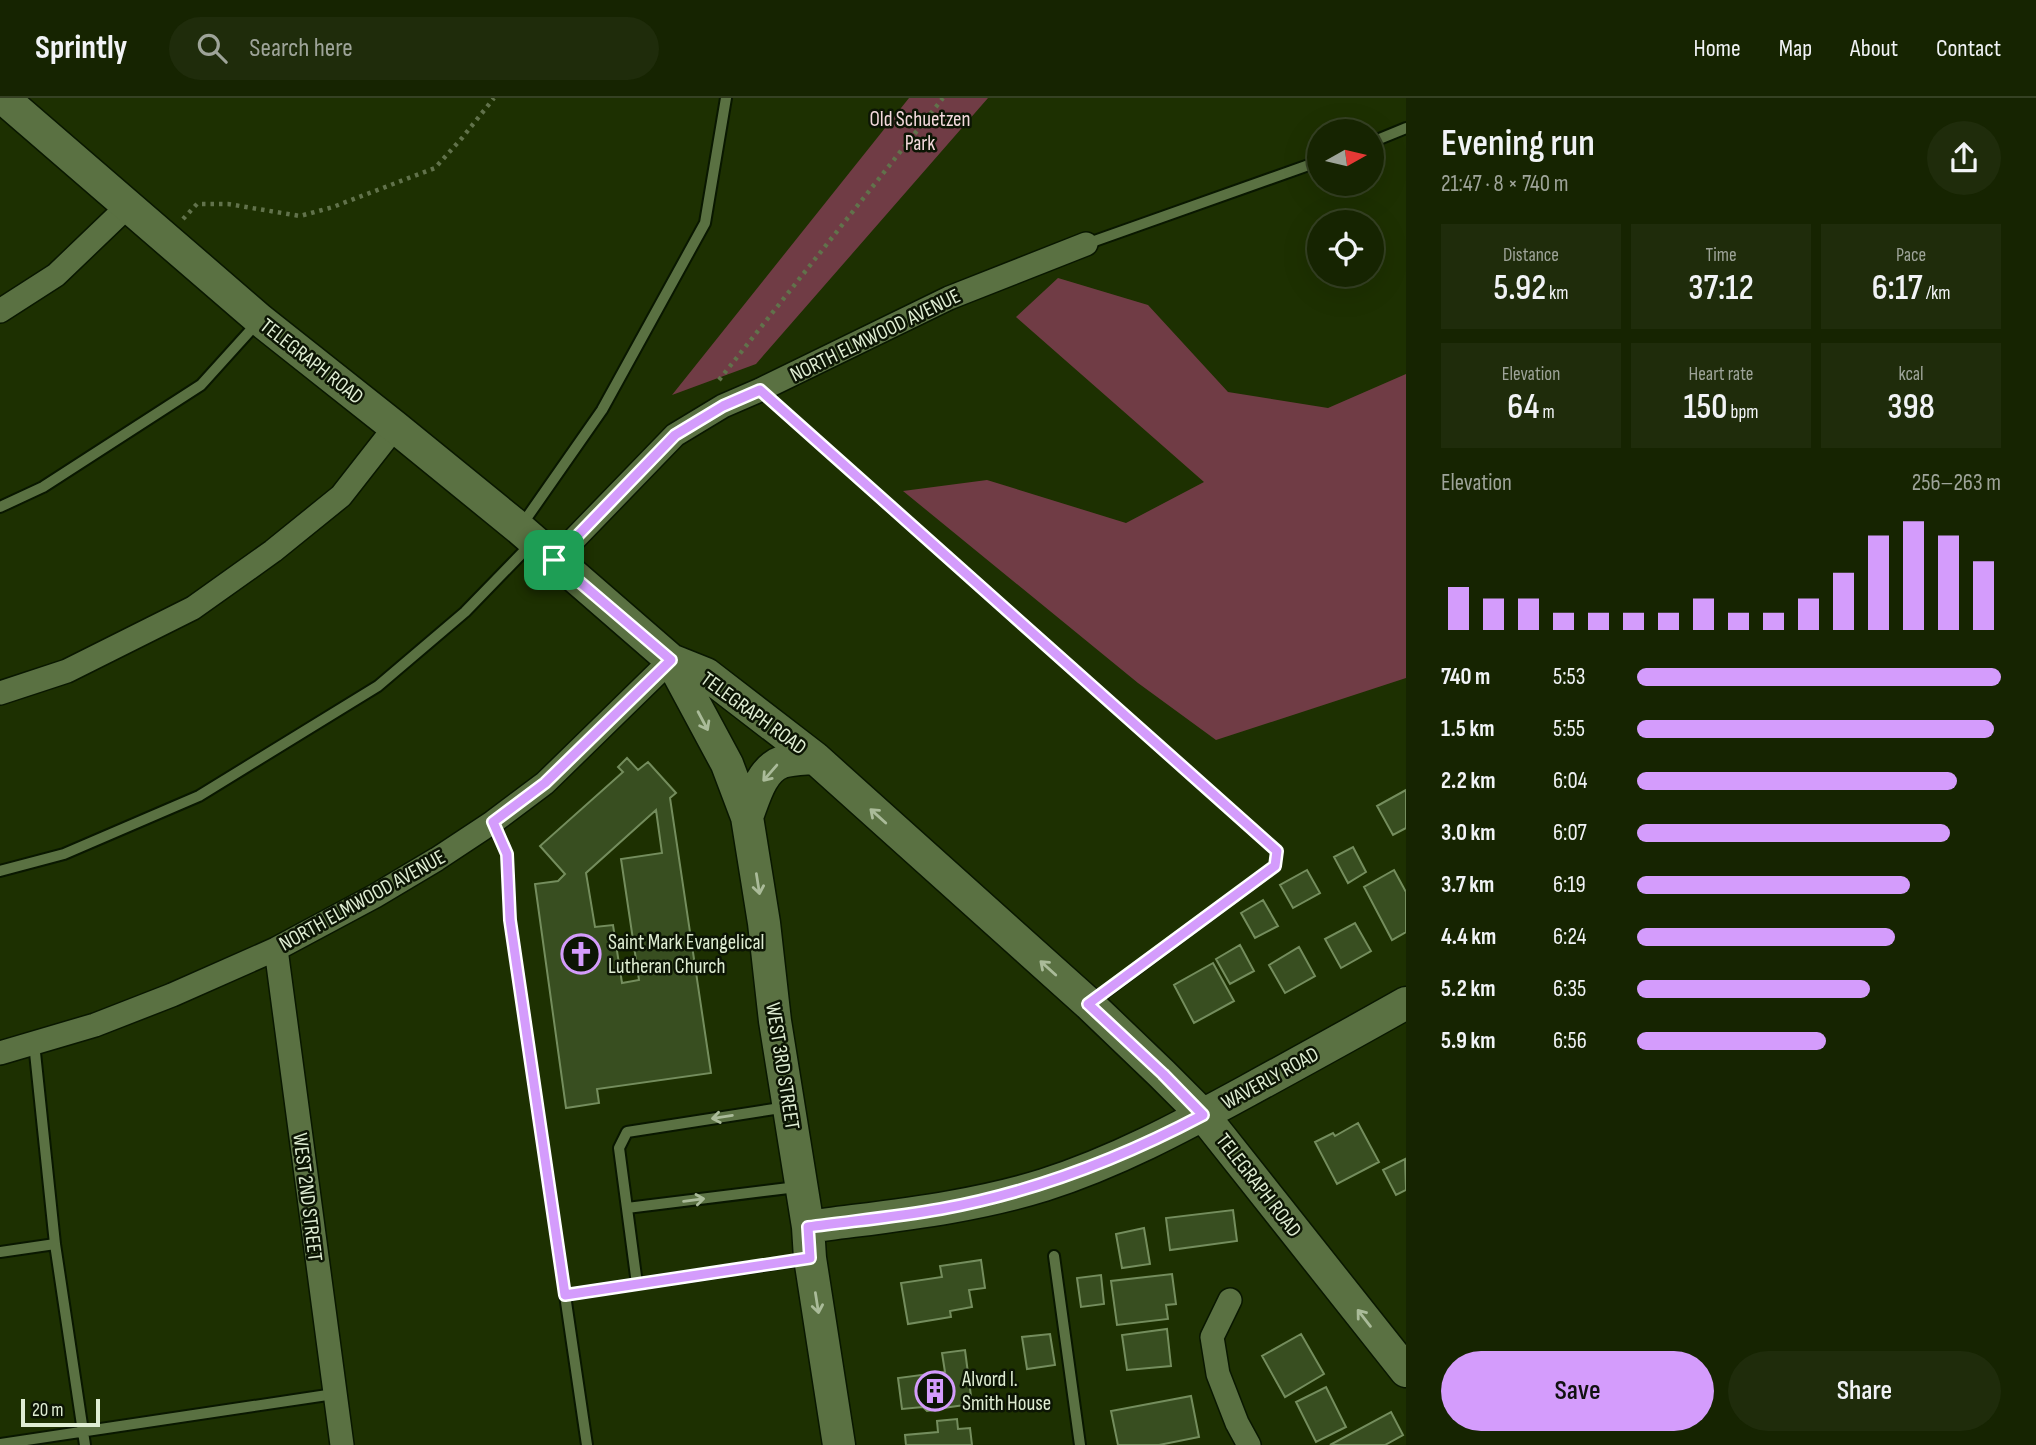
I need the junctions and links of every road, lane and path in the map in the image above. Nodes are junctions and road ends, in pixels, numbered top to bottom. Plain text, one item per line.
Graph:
1 (3, 98) edge
2 (494, 98) edge
3 (726, 98) edge
4 (943, 98) edge
5 (1406, 128) edge
6 (1384, 137) edge
7 (1307, 166) edge
8 (129, 205) junction
9 (166, 238) junction
10 (1086, 244) joint
11 (0, 311) edge
12 (260, 320) junction
13 (718, 381) dead end
14 (760, 390) junction
15 (395, 427) junction
16 (0, 508) edge
17 (535, 543) junction
18 (671, 660) junction
19 (0, 693) edge
20 (815, 758) junction
21 (747, 817) junction
22 (493, 822) junction
23 (0, 871) edge
24 (276, 949) junction
25 (1406, 1003) edge
26 (1088, 1004) junction
27 (34, 1043) junction
28 (0, 1053) edge
29 (789, 1106) junction
30 (1203, 1115) junction
31 (801, 1186) junction
32 (626, 1208) junction
33 (808, 1227) junction
34 (55, 1244) junction
35 (0, 1252) edge
36 (1054, 1256) dead end
37 (810, 1258) junction
38 (637, 1284) junction
39 (565, 1295) junction
40 (1230, 1300) dead end
41 (1406, 1371) edge
42 (334, 1394) junction
43 (83, 1432) junction
44 (0, 1444) edge
45 (85, 1445) edge
46 (342, 1445) edge
47 (587, 1445) edge
48 (839, 1445) edge
49 (1080, 1445) edge
50 (1249, 1445) edge

1 - 8 street, TELEGRAPH ROAD
2 - 9 path
3 - 17 lane
4 - 13 path
5 - 6 lane
7 - 10 lane
8 - 9 street, TELEGRAPH ROAD
8 - 11 street
9 - 12 street, TELEGRAPH ROAD
10 - 14 street, NORTH ELMWOOD AVENUE
12 - 15 street, TELEGRAPH ROAD
12 - 16 lane
14 - 17 street, NORTH ELMWOOD AVENUE
14 - 26 lane
15 - 17 street, TELEGRAPH ROAD
15 - 19 street
17 - 18 street, TELEGRAPH ROAD
17 - 23 lane
18 - 20 street, TELEGRAPH ROAD
18 -> 21 street, WEST 3RD STREET
18 - 22 street, NORTH ELMWOOD AVENUE
20 -> 21 street
26 -> 20 street, TELEGRAPH ROAD
21 -> 29 street, WEST 3RD STREET
22 - 24 street, NORTH ELMWOOD AVENUE
22 - 39 lane
24 - 27 street, NORTH ELMWOOD AVENUE
24 - 42 street, WEST 2ND STREET
25 - 30 street, WAVERLY ROAD
26 - 30 street, TELEGRAPH ROAD
27 - 28 street, NORTH ELMWOOD AVENUE
27 - 34 lane
29 - 31 street, WEST 3RD STREET
29 -> 32 lane
30 - 33 street, WAVERLY ROAD
41 -> 30 street, TELEGRAPH ROAD
32 -> 31 lane
31 - 33 street, WEST 3RD STREET
32 - 38 lane
33 - 37 street, WEST 3RD STREET
34 - 35 lane
34 - 43 lane
36 - 49 lane
37 - 38 lane
37 -> 48 street, WEST 3RD STREET
38 - 39 lane
39 - 47 lane
40 - 50 street
42 - 43 lane
42 - 46 street, WEST 2ND STREET
43 - 44 lane
43 - 45 lane

